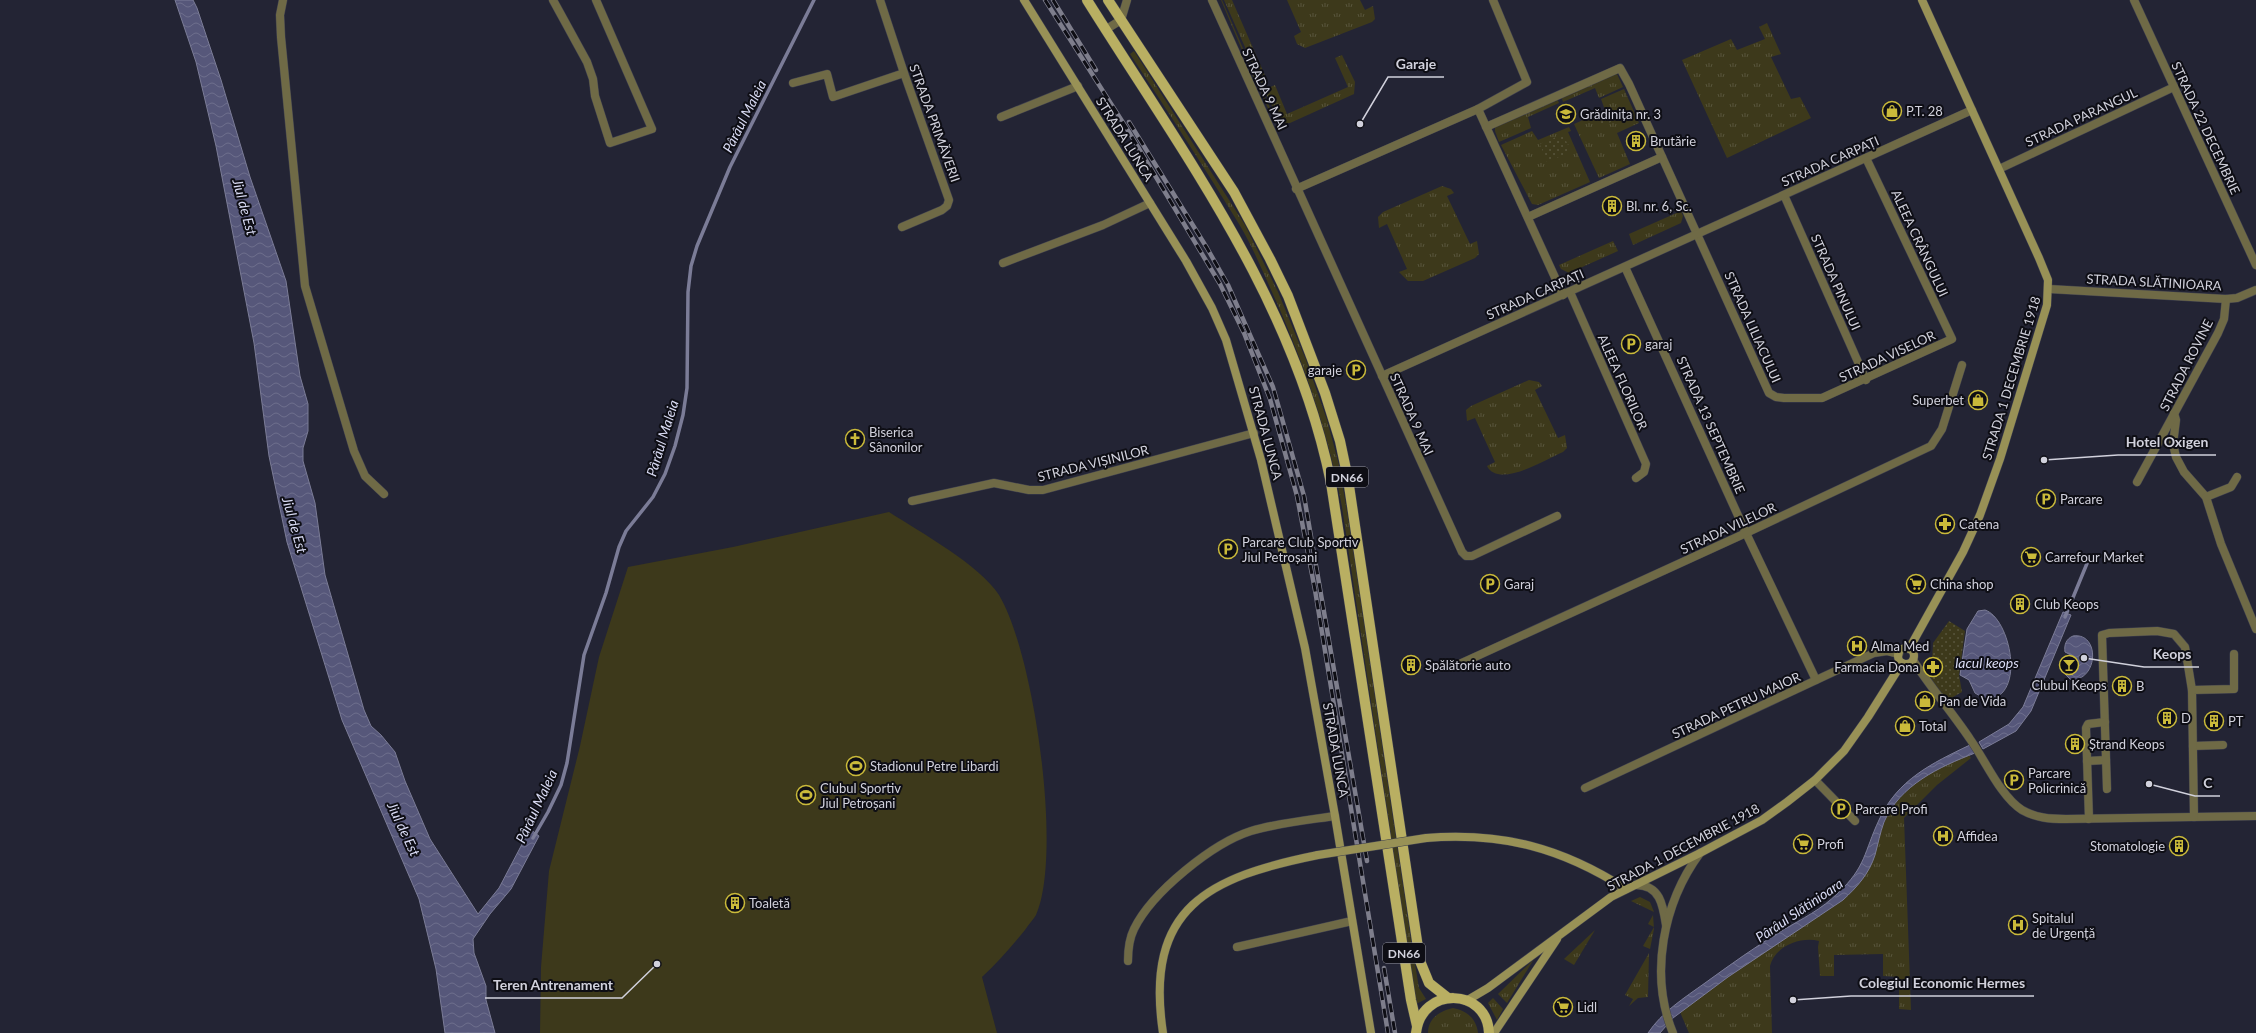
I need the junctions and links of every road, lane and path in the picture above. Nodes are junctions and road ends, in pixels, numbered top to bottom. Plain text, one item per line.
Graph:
1 (283, 0) edge
2 (553, 0) edge
3 (596, 0) edge
4 (880, 0) edge
5 (1024, 0) edge
6 (1087, 0) edge
7 (1108, 0) edge
8 (1127, 0) edge
9 (1212, 0) edge
10 (1494, 0) edge
11 (1922, 0) edge
12 (2134, 0) edge
13 (1121, 20) junction
14 (1105, 30) junction
15 (904, 73) junction
16 (793, 83) dead end
17 (1078, 86) junction
18 (2174, 87) junction
19 (1478, 109) junction
20 (1972, 110) junction
21 (1001, 117) dead end
22 (1486, 127) junction
23 (1662, 157) junction
24 (1866, 158) junction
25 (1999, 169) junction
26 (1296, 189) junction
27 (1784, 195) junction
28 (1150, 203) junction
29 (1528, 217) junction
30 (902, 227) dead end
31 (1697, 234) junction
32 (1003, 263) dead end
33 (2256, 265) edge
34 (1625, 267) junction
35 (2049, 289) junction
36 (2256, 290) edge
37 (1567, 293) junction
38 (2226, 299) junction
39 (1952, 339) joint
40 (1962, 365) dead end
41 (1382, 376) junction
42 (1866, 380) junction
43 (1832, 395) joint
44 (2174, 413) junction
45 (1254, 433) junction
46 (2237, 477) dead end
47 (1636, 478) dead end
48 (2137, 482) dead end
49 (384, 494) dead end
50 (2206, 497) junction
51 (912, 500) dead end
52 (1557, 516) dead end
53 (1746, 533) junction
54 (2256, 629) edge
55 (1909, 649) junction
56 (1899, 654) junction
57 (2234, 654) dead end
58 (1913, 660) junction
59 (1902, 663) junction
60 (1454, 667) dead end
61 (1816, 680) junction
62 (2192, 690) junction
63 (2105, 722) junction
64 (2223, 745) dead end
65 (2193, 746) junction
66 (2106, 760) junction
67 (2087, 761) junction
68 (1815, 780) junction
69 (1585, 788) dead end
70 (2107, 789) dead end
71 (1335, 816) junction
72 (2256, 816) edge
73 (2194, 817) junction
74 (2089, 819) junction
75 (1855, 821) dead end
76 (1700, 854) junction
77 (1636, 885) junction
78 (1626, 889) junction
79 (1352, 921) junction
80 (1666, 930) junction
81 (1560, 936) junction
82 (1237, 946) dead end
83 (1128, 961) dead end
84 (1448, 998) junction
85 (1466, 1001) junction
86 (1672, 1029) edge
87 (1416, 1030) edge
88 (1163, 1033) edge
89 (1371, 1033) edge
90 (1489, 1033) edge
91 (1494, 1033) edge

1 - 49 street
2 - 3 street
4 - 15 street, STRADA PRIMĂVERII
5 - 17 main road, STRADA LUNCA
6 - 14 main road, DN66
7 - 13 main road, DN66
8 - 13 street
9 - 26 street, STRADA 9 MAI
10 - 19 street
11 - 20 main road, STRADA 1 DECEMBRIE 1918
12 - 18 street, STRADA 22 DECEMBRIE
13 - 14 street
13 - 84 main road, DN66
14 - 87 main road, DN66
15 - 16 street
15 - 30 street, STRADA PRIMĂVERII
17 - 21 street
17 - 28 main road, STRADA LUNCA
18 - 25 street, STRADA PARANGUL
18 - 33 street, STRADA 22 DECEMBRIE
19 - 22 street, ALEEA FLORILOR
19 - 26 street
20 - 24 street, STRADA CARPAȚI
20 - 25 main road, STRADA 1 DECEMBRIE 1918
22 - 23 street
22 - 29 street, ALEEA FLORILOR
23 - 29 street
23 - 31 street
24 - 27 street, STRADA CARPAȚI
24 - 39 street, ALEEA CRÂNGULUI
25 - 35 main road, STRADA 1 DECEMBRIE 1918
26 - 41 street, STRADA 9 MAI
27 - 31 street, STRADA CARPAȚI
27 - 42 street, STRADA PINULUI
28 - 32 street
28 - 45 main road, STRADA LUNCA
29 - 37 street, ALEEA FLORILOR
31 - 34 street, STRADA CARPAȚI
31 - 43 street, STRADA LILIACULUI
34 - 37 street, STRADA CARPAȚI
34 - 53 street, STRADA 13 SEPTEMBRIE
35 - 38 street, STRADA SLĂTINIOARA
35 - 55 main road, STRADA 1 DECEMBRIE 1918
36 - 38 street, STRADA SLĂTINIOARA
37 - 41 street, STRADA CARPAȚI
37 - 47 street, ALEEA FLORILOR
38 - 44 street, STRADA ROVINE
39 - 42 street, STRADA VISELOR
40 - 53 street, STRADA VILELOR
41 - 52 street, STRADA 9 MAI
42 - 43 street, STRADA VISELOR
44 - 48 street, STRADA ROVINE
44 - 50 street
45 - 51 street, STRADA VIȘINILOR
45 - 71 main road, STRADA LUNCA
46 - 50 street
50 - 54 street
53 - 60 street, STRADA VILELOR
53 - 61 street, STRADA 13 SEPTEMBRIE
55 - 56 main road
55 - 58 main road
56 - 59 main road
56 - 61 street, STRADA PETRU MAIOR
57 - 62 street
58 - 59 main road
58 - 74 street
59 - 68 main road, STRADA 1 DECEMBRIE 1918
61 - 69 street, STRADA PETRU MAIOR
62 - 63 street
62 - 65 street
63 - 66 street
63 - 67 street
64 - 65 street
65 - 73 street
66 - 67 street
66 - 70 street
67 - 74 street
68 - 75 street
68 - 76 main road, STRADA 1 DECEMBRIE 1918
71 - 79 main road, STRADA LUNCA
71 - 83 street
72 - 73 street
73 - 74 street
76 - 77 main road, STRADA 1 DECEMBRIE 1918
76 - 80 street
77 - 78 main road, STRADA 1 DECEMBRIE 1918
77 - 80 street
78 - 81 main road, STRADA 1 DECEMBRIE 1918
78 - 88 main road, bridge
79 - 82 street
79 - 89 main road, STRADA LUNCA
80 - 86 street
81 - 85 main road, STRADA 1 DECEMBRIE 1918
81 - 91 main road, STRADA 1 DECEMBRIE 1918
84 - 85 main road
84 - 87 main road
85 - 90 main road

